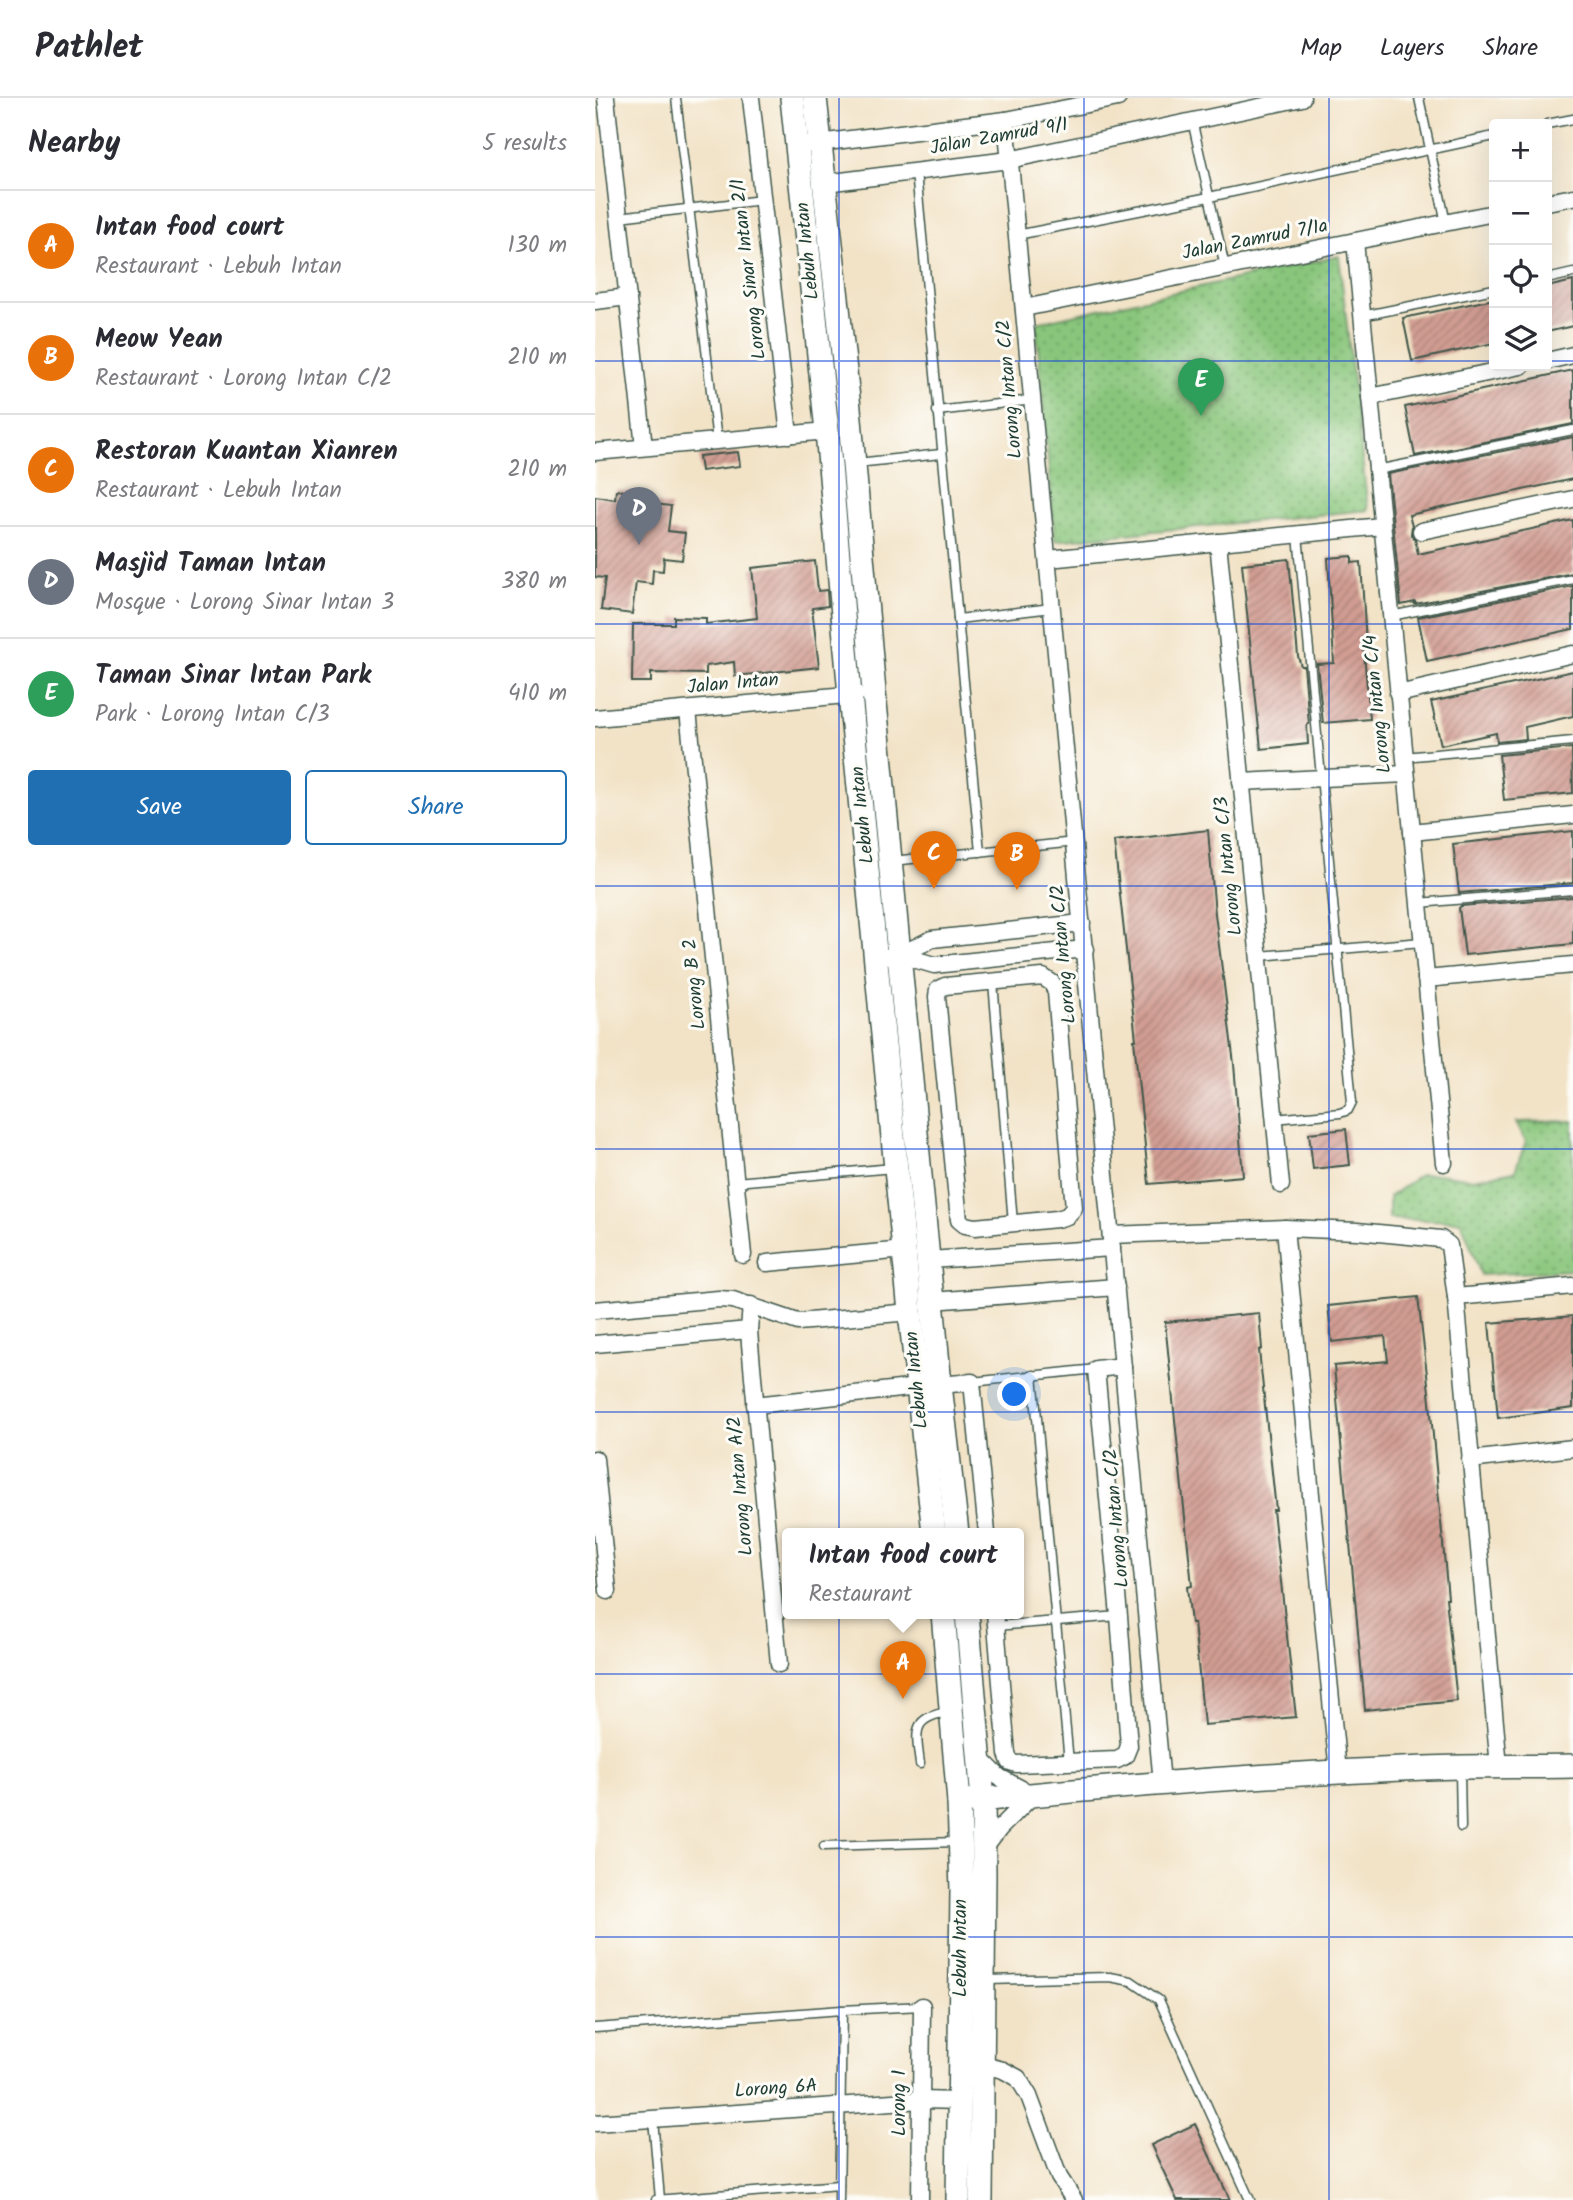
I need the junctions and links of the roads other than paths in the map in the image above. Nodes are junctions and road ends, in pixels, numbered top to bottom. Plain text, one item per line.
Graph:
1 (606, 98) edge
2 (676, 98) edge
3 (751, 98) edge
4 (792, 98) edge
5 (815, 98) edge
6 (1118, 98) edge
7 (1302, 98) edge
8 (1419, 98) edge
9 (1573, 119) edge
10 (1006, 120) junction
11 (1192, 120) junction
12 (1552, 123) edge
13 (1489, 137) edge
14 (820, 143) junction
15 (797, 145) junction
16 (612, 149) junction
17 (1430, 150) junction
18 (595, 151) edge
19 (1009, 160) junction
20 (916, 172) junction
21 (825, 183) junction
22 (1209, 197) junction
23 (1573, 197) edge
24 (762, 200) junction
25 (1552, 201) edge
26 (688, 208) junction
27 (1489, 214) edge
28 (619, 217) junction
29 (1446, 223) junction
30 (1017, 235) junction
31 (1355, 241) junction
32 (1224, 267) junction
33 (1573, 273) edge
34 (1552, 278) edge
35 (1489, 290) edge
36 (628, 297) junction
37 (595, 300) edge
38 (1024, 308) junction
39 (1362, 316) junction
40 (1573, 355) edge
41 (1552, 359) edge
42 (1497, 371) edge
43 (1370, 397) junction
44 (1033, 400) junction
45 (937, 411) junction
46 (1573, 430) edge
47 (827, 431) junction
48 (789, 435) junction
49 (717, 441) junction
50 (644, 447) junction
51 (595, 452) edge
52 (941, 454) junction
53 (854, 464) junction
54 (1377, 470) junction
55 (1573, 499) edge
56 (1382, 526) junction
57 (1421, 531) dead end
58 (1298, 535) junction
59 (1218, 542) junction
60 (1048, 559) junction
61 (1573, 579) edge
62 (1052, 608) junction
63 (1391, 616) junction
64 (958, 619) junction
65 (1573, 654) edge
66 (874, 692) junction
67 (1398, 694) junction
68 (850, 695) junction
69 (688, 710) junction
70 (595, 718) edge
71 (1573, 741) edge
72 (1404, 757) junction
73 (1406, 774) junction
74 (1322, 777) junction
75 (1241, 782) junction
76 (1573, 815) edge
77 (1412, 832) junction
78 (1075, 842) junction
79 (980, 852) junction
80 (891, 861) junction
81 (1573, 890) edge
82 (1419, 903) junction
83 (1082, 923) junction
84 (932, 939) junction
85 (1423, 942) junction
86 (1085, 948) junction
87 (1338, 949) junction
88 (901, 955) junction
89 (1259, 956) junction
90 (877, 958) junction
91 (991, 959) junction
92 (934, 965) junction
93 (1573, 965) edge
94 (1426, 979) junction
95 (993, 982) junction
96 (1274, 1119) junction
97 (1444, 1163) dead end
98 (897, 1167) junction
99 (736, 1182) junction
100 (1282, 1185) dead end
101 (1013, 1223) junction
102 (1285, 1228) junction
103 (1112, 1241) junction
104 (904, 1250) junction
105 (1017, 1254) junction
106 (743, 1255) dead end
107 (929, 1260) junction
108 (767, 1264) dead end
109 (1573, 1286) edge
110 (1116, 1287) junction
111 (1456, 1297) junction
112 (932, 1301) junction
113 (751, 1305) junction
114 (595, 1310) edge
115 (910, 1312) junction
116 (749, 1330) junction
117 (598, 1344) edge
118 (1123, 1366) junction
119 (1096, 1370) junction
120 (1033, 1375) junction
121 (972, 1381) junction
122 (929, 1386) junction
123 (755, 1405) junction
124 (1573, 1448) edge
125 (595, 1459) edge
126 (1469, 1460) junction
127 (935, 1528) edge
128 (956, 1528) edge
129 (987, 1528) edge
130 (608, 1591) dead end
131 (1147, 1613) junction
132 (1119, 1616) junction
133 (944, 1619) edge
134 (995, 1620) edge
135 (968, 1621) edge
136 (1057, 1621) junction
137 (779, 1664) dead end
138 (949, 1671) junction
139 (952, 1712) junction
140 (979, 1757) junction
141 (1069, 1762) junction
142 (920, 1764) dead end
143 (1573, 1766) edge
144 (1499, 1767) junction
145 (1460, 1768) junction
146 (1338, 1772) junction
147 (1162, 1783) junction
148 (1033, 1795) junction
149 (983, 1800) junction
150 (959, 1802) junction
151 (1461, 1827) dead end
152 (960, 1842) junction
153 (824, 1846) dead end
154 (984, 1849) junction
155 (984, 1980) junction
156 (922, 2006) joint
157 (842, 2010) junction
158 (595, 2028) edge
159 (983, 2065) junction
160 (921, 2100) junction
161 (960, 2101) junction
162 (841, 2105) junction
163 (653, 2119) junction
164 (595, 2123) edge
165 (839, 2185) junction
166 (704, 2198) edge
167 (658, 2200) edge
168 (839, 2200) edge
169 (920, 2200) edge
170 (958, 2200) edge
171 (981, 2200) edge
172 (1075, 2200) edge
173 (1250, 2200) edge

1 - 16 street
2 - 26 lane
3 - 24 street, Lorong Sinar Intan 2/1
4 - 15 main road, Lebuh Intan
5 - 14 main road, Lebuh Intan
6 - 10 street
7 - 11 street, Jalan Zamrud 9/1
8 - 17 lane
9 - 12 lane
10 - 14 street
10 - 19 street, Lorong Intan C/2
11 - 19 street, Jalan Zamrud 9/1
11 - 22 lane
13 - 17 lane
14 - 15 street
14 - 21 main road, Lebuh Intan
15 - 47 main road, Lebuh Intan
16 - 18 street
16 - 28 street
17 - 22 lane
17 - 29 lane
19 - 20 street, Jalan Zamrud 9/1
19 - 30 street, Lorong Intan C/2
20 - 21 street, Jalan Zamrud 9/1
20 - 45 lane
21 - 53 main road, Lebuh Intan
22 - 30 lane
22 - 32 lane
23 - 25 street
24 - 26 lane
24 - 48 street, Lorong Sinar Intan 2/1
26 - 28 lane
26 - 49 lane
27 - 29 street, Jalan Zamrud 7/1a
28 - 36 street
29 - 31 street, Jalan Zamrud 7/1a
30 - 38 street, Lorong Intan C/2
31 - 32 street, Jalan Zamrud 7/1a
31 - 39 street, Lorong Intan C/4
32 - 38 street, Jalan Zamrud 7/1a
33 - 34 lane
35 - 39 lane
36 - 37 street
36 - 50 street
38 - 44 street, Lorong Intan C/2
39 - 43 street, Lorong Intan C/4
40 - 41 street
42 - 43 street
43 - 54 street, Lorong Intan C/4
44 - 45 lane
44 - 60 street, Lorong Intan C/2
45 - 52 lane
46 - 54 lane
47 - 48 street
47 - 68 main road, Lebuh Intan
48 - 49 street
49 - 50 street
50 - 51 street
52 - 53 lane
52 - 64 lane
53 - 66 main road, Lebuh Intan
54 - 56 street, Lorong Intan C/4
55 - 57 street
56 - 58 street
56 - 63 street, Lorong Intan C/4
58 - 59 street
58 - 74 lane
59 - 60 street
59 - 75 street, Lorong Intan C/3
60 - 62 street, Lorong Intan C/2
61 - 63 lane
62 - 64 lane
62 - 78 street, Lorong Intan C/2
63 - 67 street, Lorong Intan C/4
64 - 79 lane
65 - 67 street
66 - 68 street, Jalan Intan
66 - 80 main road, Lebuh Intan
67 - 72 street, Lorong Intan C/4
68 - 69 street, Jalan Intan
68 - 90 main road, Lebuh Intan
69 - 70 street, Jalan Intan
69 - 99 street, Lorong B 2
71 - 72 lane
72 - 73 street, Lorong Intan C/4
73 - 74 street
73 - 77 street, Lorong Intan C/4
74 - 75 street
74 - 87 lane
75 - 89 street, Lorong Intan C/3
76 - 77 street
77 - 82 street, Lorong Intan C/4
78 - 79 lane
78 - 83 street, Lorong Intan C/2
79 - 80 lane
80 - 88 main road, Lebuh Intan
81 - 82 lane
82 - 85 street, Lorong Intan C/4
83 - 84 street
83 - 86 street, Lorong Intan C/2
84 - 88 street
84 - 92 street
85 - 87 lane
85 - 94 street, Lorong Intan C/4
86 - 91 street
86 - 103 street, Lorong Intan C/2
87 - 89 lane
87 - 96 lane
88 - 90 street
88 - 92 street
88 - 107 main road, Lebuh Intan
89 - 96 street, Lorong Intan C/3
90 - 98 main road, Lebuh Intan
91 - 92 street
91 - 95 street
93 - 94 street
94 - 97 street, Lorong Intan C/4
95 - 101 lane
95 - 101 street
95 - 101 street
96 - 100 street, Lorong Intan C/3
98 - 99 lane
98 - 104 main road, Lebuh Intan
99 - 106 street, Lorong B 2
101 - 105 street
102 - 103 street
102 - 111 street
102 - 146 street
103 - 105 street
103 - 110 street, Lorong Intan C/2
104 - 108 street
104 - 115 main road, Lebuh Intan
105 - 107 street
107 - 112 main road, Lebuh Intan
109 - 111 street
110 - 112 street
110 - 118 street, Lorong Intan C/2
111 - 126 street
112 - 122 main road, Lebuh Intan
113 - 114 street
113 - 115 street
113 - 116 street, Lorong Intan A/2
115 - 122 main road, Lebuh Intan
116 - 117 street
116 - 123 street, Lorong Intan A/2
118 - 119 street
118 - 131 street, Lorong Intan C/2
119 - 120 lane
119 - 132 street
120 - 121 lane
120 - 136 lane
121 - 122 street
121 - 129 street
122 - 123 street
122 - 127 main road, Lebuh Intan
122 - 128 main road, Lebuh Intan
123 - 137 street, Lorong Intan A/2
124 - 126 street
125 - 130 street
126 - 144 street
131 - 132 street
131 - 147 street, Lorong Intan C/2
132 - 136 lane
132 - 141 street
133 - 138 main road, Lebuh Intan
134 - 135 street
134 - 136 lane
134 - 141 street
135 - 138 main road
135 - 140 main road, Lebuh Intan
136 - 141 lane
138 - 139 main road, Lebuh Intan
139 - 142 lane
139 - 150 main road, Lebuh Intan
140 - 148 street
140 - 149 main road, Lebuh Intan
143 - 144 main road
144 - 145 main road
145 - 146 main road
145 - 151 lane
146 - 147 main road
147 - 148 main road
148 - 149 main road
148 - 154 street
149 - 150 main road
149 - 154 main road, Lebuh Intan
150 - 152 main road, Lebuh Intan
152 - 153 lane
152 - 161 main road, Lebuh Intan
154 - 155 main road, Lebuh Intan
155 - 159 main road, Lebuh Intan
155 - 173 lane
156 - 157 lane
156 - 160 street, Lorong 1
157 - 158 lane
157 - 162 lane
159 - 171 main road, Lebuh Intan
159 - 172 street
160 - 161 street, Lorong 6A
160 - 162 street, Lorong 6A
160 - 169 street, Lorong 1
161 - 170 main road, Lebuh Intan
162 - 163 street, Lorong 6A
162 - 165 lane
163 - 164 street, Lorong 6A
163 - 167 lane
165 - 166 lane
165 - 168 lane
166 - 167 lane

